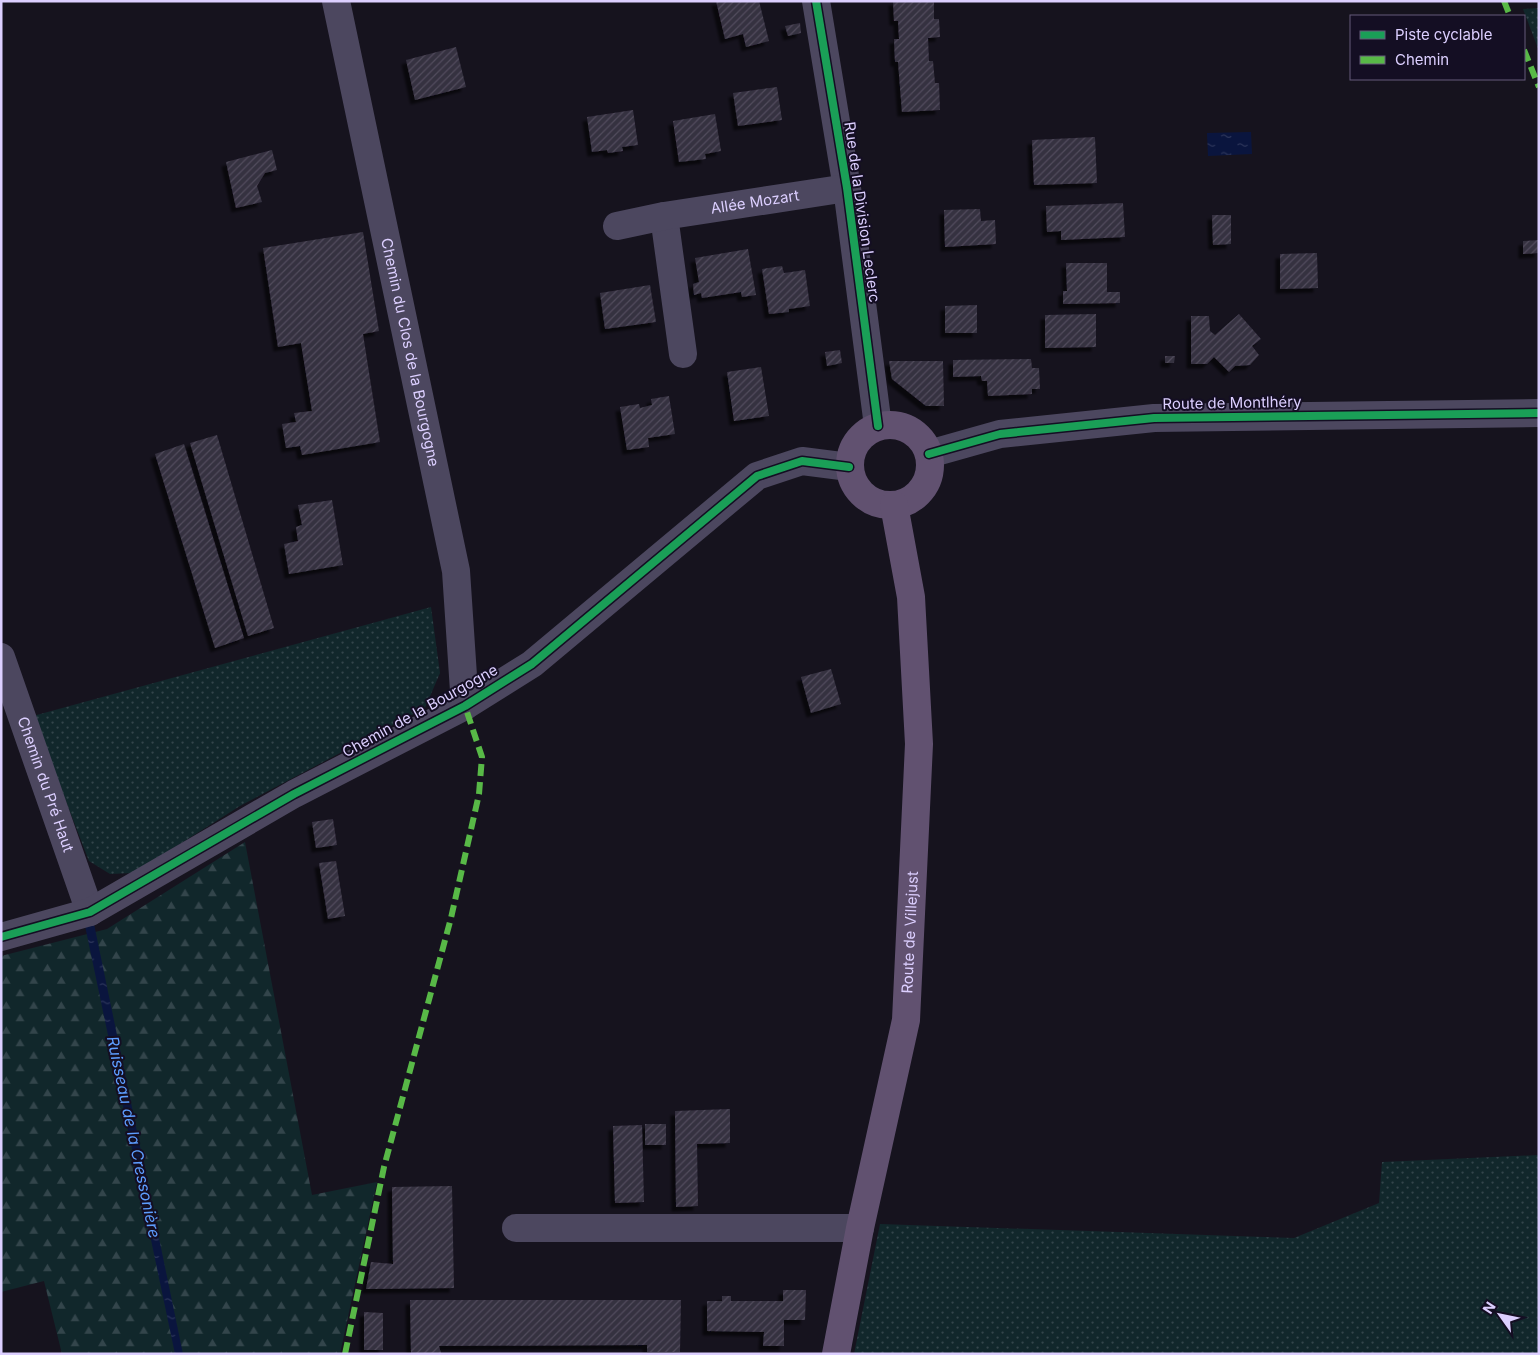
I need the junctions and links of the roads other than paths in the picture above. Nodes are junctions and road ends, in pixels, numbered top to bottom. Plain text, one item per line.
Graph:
1 (336, 1) edge
2 (816, 1) edge
3 (847, 188) junction
4 (664, 216) junction
5 (617, 226) dead end
6 (683, 354) dead end
7 (1539, 413) edge
8 (878, 426) junction
9 (929, 454) junction
10 (849, 467) junction
11 (894, 505) junction
12 (1, 657) edge
13 (465, 706) junction
14 (90, 912) junction
15 (1, 937) edge
16 (516, 1228) dead end
17 (860, 1228) junction
18 (836, 1354) edge

1 - 13 street, Chemin du Clos de la Bourgogne
2 - 3 street, Rue de la Division Leclerc
3 - 4 street, Allée Mozart
3 - 8 street, Rue de la Division Leclerc
4 - 5 street, Allée Mozart
4 - 6 street
7 - 9 street, Route de Montlhéry
8 - 9 main road
8 - 10 main road
9 - 11 main road
10 - 11 main road
10 - 13 street, Chemin de la Bourgogne
11 - 17 main road, Route de Villejust
12 - 14 street, Chemin du Pré Haut
13 - 14 street, Chemin de la Bourgogne
14 - 15 street, Chemin de la Bourgogne
16 - 17 street
17 - 18 main road, Route de Villejust

